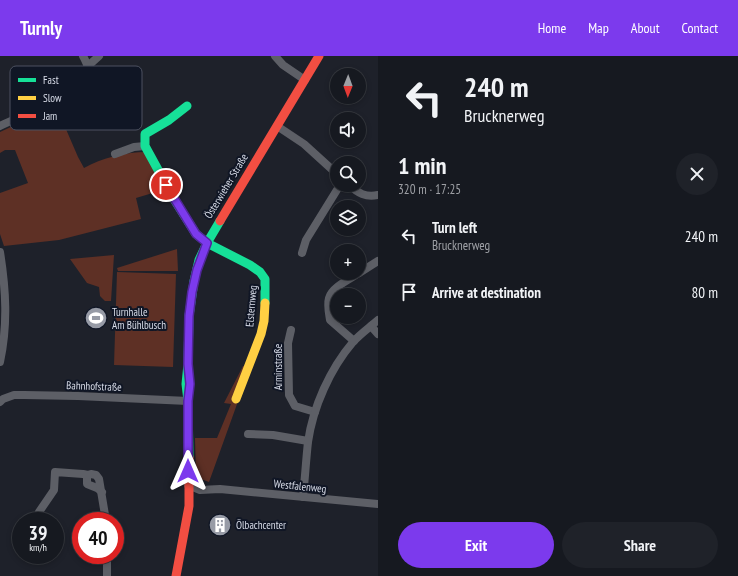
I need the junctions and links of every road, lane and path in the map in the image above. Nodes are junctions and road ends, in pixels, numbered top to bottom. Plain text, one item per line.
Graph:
1 (83, 56) edge
2 (98, 56) edge
3 (275, 56) edge
4 (319, 56) edge
5 (89, 65) joint
6 (304, 80) junction
7 (187, 106) dead end
8 (10, 121) edge
9 (0, 126) edge
10 (277, 126) junction
11 (145, 146) junction
12 (115, 154) dead end
13 (330, 168) edge
14 (336, 192) edge
15 (358, 192) edge
16 (378, 195) edge
17 (207, 243) junction
18 (0, 252) edge
19 (302, 252) dead end
20 (378, 261) edge
21 (366, 269) edge
22 (349, 280) edge
23 (378, 320) edge
24 (371, 326) junction
25 (291, 330) dead end
26 (2, 334) edge
27 (378, 334) edge
28 (354, 341) junction
29 (0, 362) edge
30 (1, 398) edge
31 (236, 399) dead end
32 (188, 401) junction
33 (315, 412) junction
34 (248, 434) dead end
35 (308, 440) junction
36 (188, 485) junction
37 (303, 497) junction
38 (378, 504) edge
39 (39, 512) dead end
40 (105, 512) edge
41 (107, 564) edge
42 (108, 576) edge
43 (176, 576) edge

1 - 5 street
2 - 5 street
3 - 6 street
4 - 6 street, Österwieher Straße
6 - 10 street, Österwieher Straße
7 - 11 street
8 - 9 street
10 - 13 street
10 - 17 street, Österwieher Straße
11 - 12 street
11 - 17 street
14 - 19 street
15 - 16 street
17 - 31 street, Elsternweg
17 - 32 street, Österwieher Straße
18 - 26 street
20 - 21 street
22 - 28 street
23 - 24 street
24 - 27 street
24 - 28 street
25 - 33 street, Arminstraße
26 - 29 street
28 - 33 street
30 - 32 street, Bahnhofstraße
32 - 36 street, Österwieher Straße
33 - 35 street
34 - 35 street
35 - 37 street
36 - 37 street, Westfalenweg
36 - 43 street, Österwieher Straße
37 - 38 street, Westfalenweg
39 - 40 street
41 - 42 street

